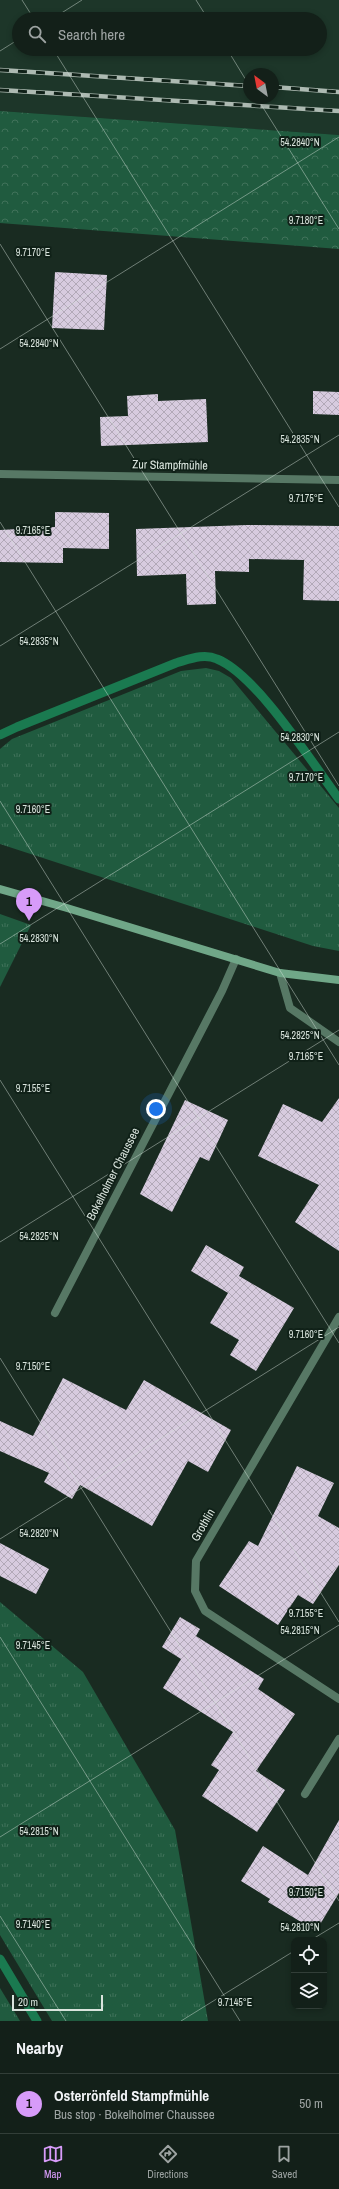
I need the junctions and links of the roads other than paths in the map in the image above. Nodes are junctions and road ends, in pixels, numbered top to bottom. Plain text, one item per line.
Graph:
1 (0, 474) edge
2 (339, 480) edge
3 (0, 889) edge
4 (236, 959) junction
5 (280, 973) junction
6 (339, 980) edge
7 (339, 1042) edge
8 (54, 1313) dead end
9 (339, 1317) edge
10 (339, 1699) edge
11 (339, 1740) edge
12 (305, 1794) dead end

1 - 2 street, Zur Stampfmühle
3 - 4 main road
4 - 5 main road
4 - 8 street, Bokelholmer Chaussee
5 - 6 main road
5 - 7 street
9 - 10 street, Grothlin
11 - 12 street

